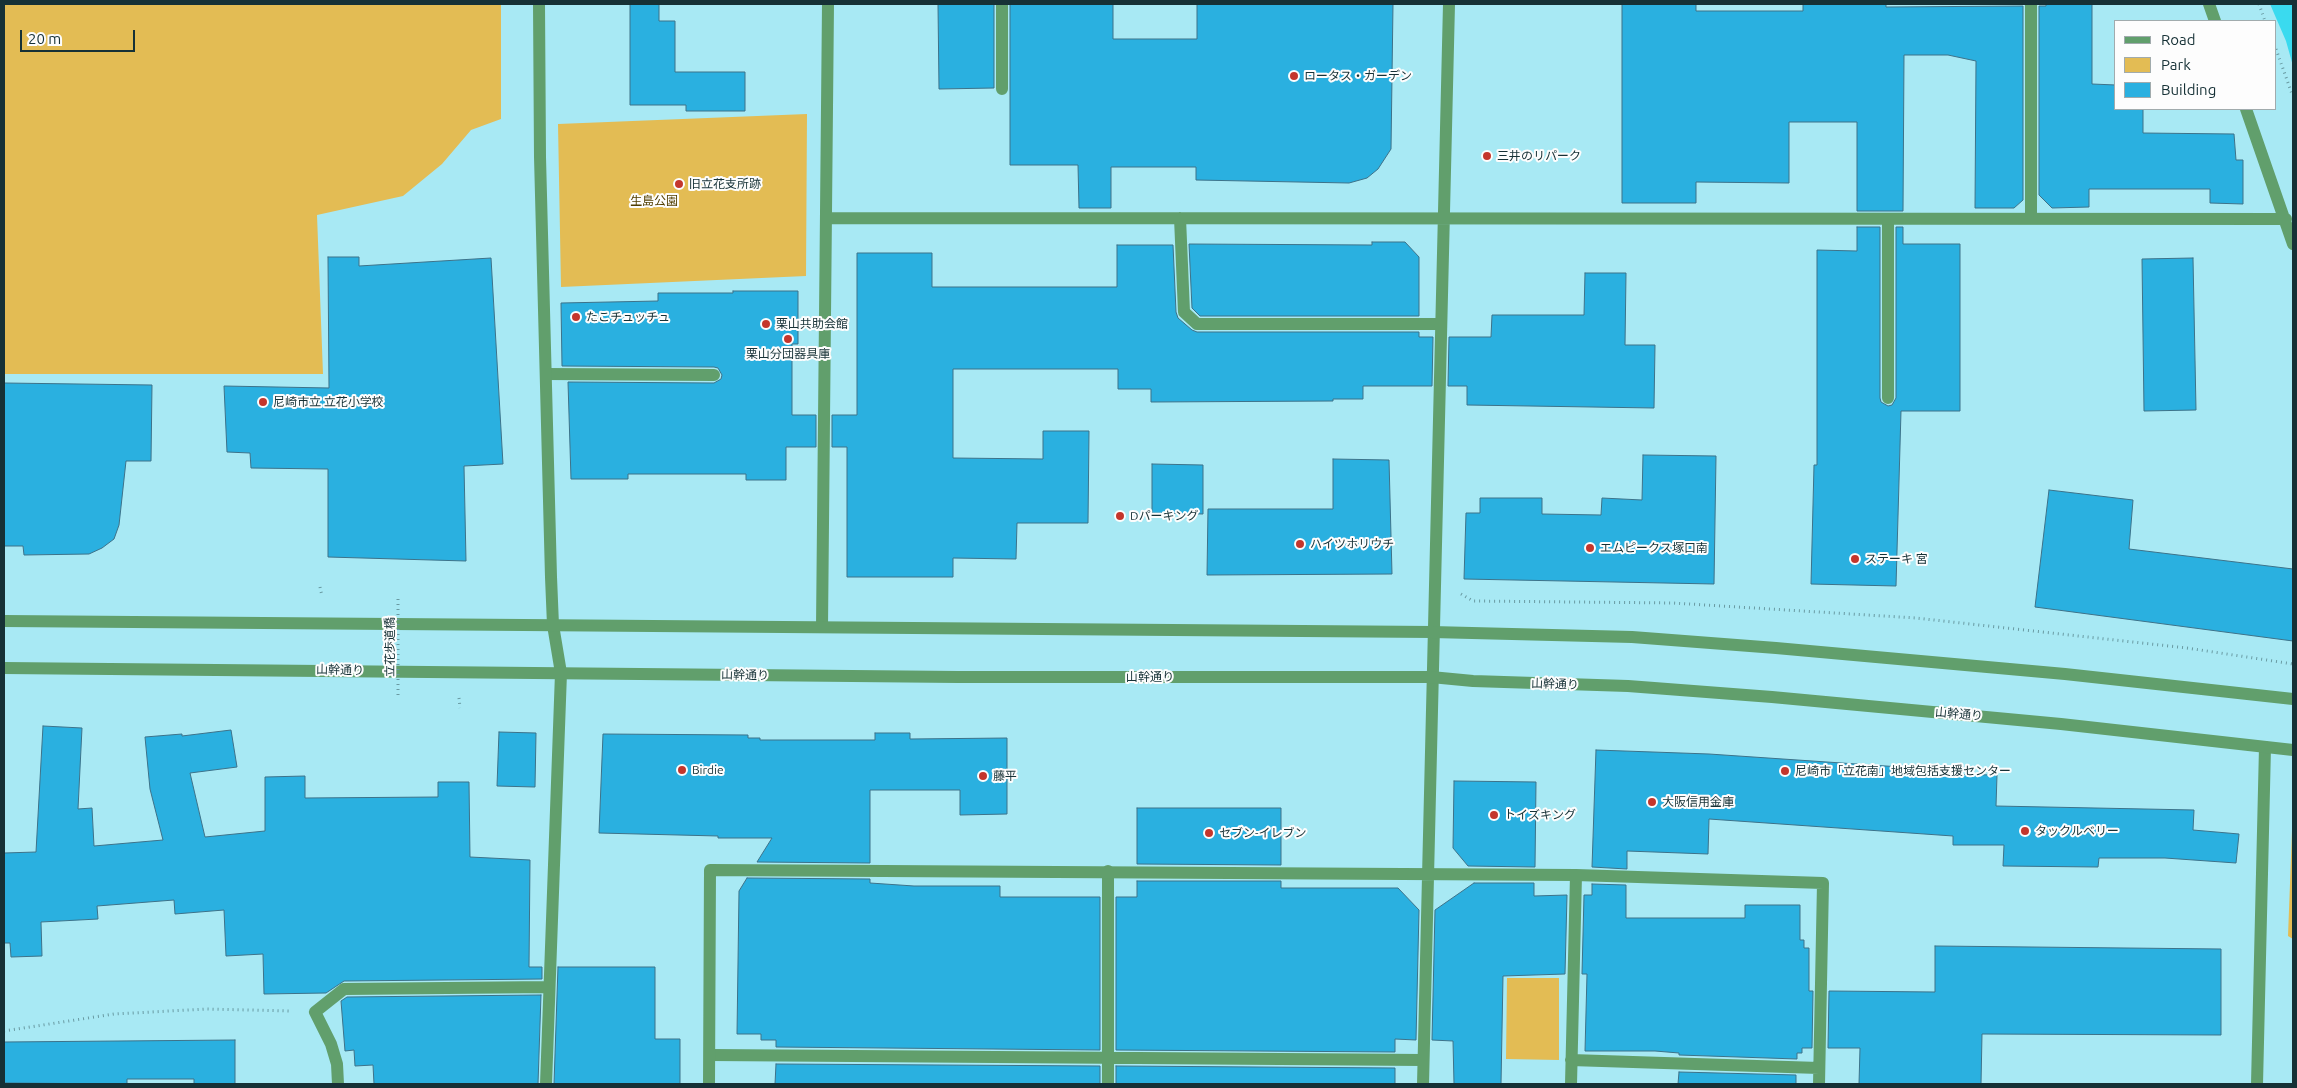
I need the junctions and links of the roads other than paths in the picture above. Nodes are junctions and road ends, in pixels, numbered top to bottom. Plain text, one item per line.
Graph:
1 (540, 4) edge
2 (828, 4) edge
3 (1002, 4) edge
4 (1448, 4) edge
5 (2031, 4) edge
6 (2209, 4) edge
7 (2215, 20) edge
8 (1002, 89) dead end
9 (2246, 110) edge
10 (826, 218) junction
11 (1180, 218) junction
12 (1443, 218) junction
13 (1888, 219) junction
14 (2031, 219) junction
15 (2286, 219) junction
16 (2293, 244) edge
17 (1440, 324) junction
18 (546, 374) junction
19 (714, 375) dead end
20 (1888, 398) dead end
21 (4, 621) edge
22 (553, 625) junction
23 (822, 627) junction
24 (1432, 632) junction
25 (4, 668) edge
26 (561, 672) junction
27 (1431, 677) junction
28 (2293, 699) edge
29 (2265, 747) junction
30 (2293, 750) edge
31 (1108, 871) junction
32 (1426, 875) junction
33 (1576, 876) junction
34 (549, 988) junction
35 (710, 1055) junction
36 (1108, 1058) junction
37 (1423, 1060) junction
38 (1571, 1060) junction
39 (1819, 1068) junction
40 (338, 1084) edge
41 (546, 1084) edge
42 (709, 1084) edge
43 (1108, 1084) edge
44 (1423, 1084) edge
45 (1571, 1084) edge
46 (1819, 1084) edge
47 (2257, 1084) edge

1 - 18 street
2 - 10 street
3 - 8 street
4 - 12 street
5 - 14 street
6 - 7 street
9 - 15 street
10 - 11 street
10 - 23 street
11 - 12 street
11 - 17 street
12 - 13 street
12 - 17 street
13 - 14 street
13 - 20 street
14 - 15 street
15 - 16 street
17 - 24 street
18 - 19 street
18 - 22 street
21 - 22 street
22 - 23 street
22 - 26 street
23 - 24 street
24 - 27 street
24 - 28 street
25 - 26 street, 山幹通り
26 - 27 street, 山幹通り
26 - 34 street
27 - 29 street, 山幹通り
27 - 32 street
29 - 30 street, 山幹通り
29 - 47 street
31 - 32 street
31 - 35 street
31 - 36 street
32 - 33 street
32 - 37 street
33 - 38 street
33 - 39 street
34 - 40 street
34 - 41 street
35 - 36 street
35 - 42 street
36 - 37 street
36 - 43 street
37 - 44 street
38 - 39 street
38 - 45 street
39 - 46 street

